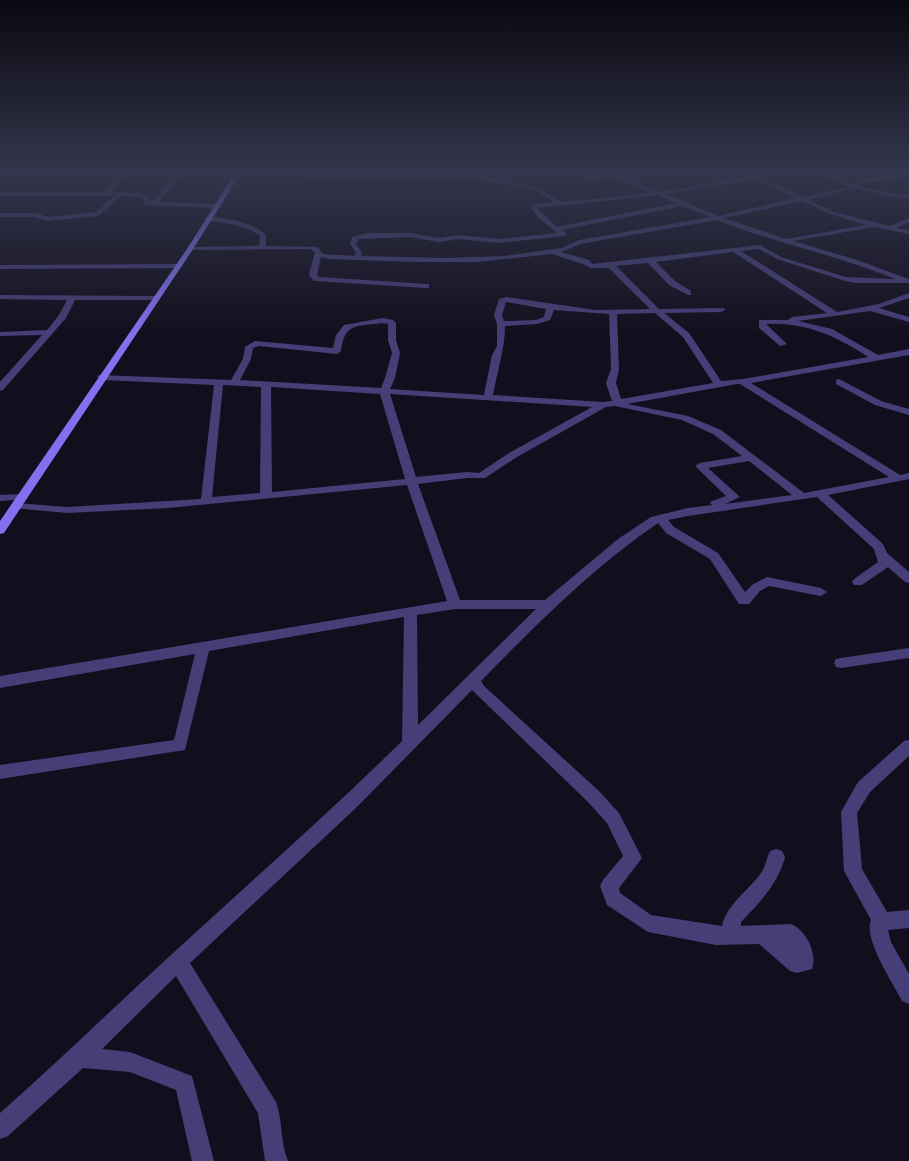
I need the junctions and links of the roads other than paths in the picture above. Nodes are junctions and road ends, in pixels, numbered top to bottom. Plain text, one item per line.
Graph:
1 (203, 227) edge
2 (247, 227) edge
3 (553, 227) edge
4 (576, 227) edge
5 (666, 227) edge
6 (747, 227) edge
7 (868, 227) edge
8 (886, 227) edge
9 (891, 228) joint
10 (558, 231) junction
11 (909, 232) edge
12 (787, 241) junction
13 (579, 242) junction
14 (760, 247) junction
15 (262, 248) junction
16 (190, 249) junction
17 (319, 250) junction
18 (734, 250) junction
19 (565, 253) junction
20 (357, 258) junction
21 (650, 260) junction
22 (610, 265) junction
23 (0, 266) edge
24 (178, 266) junction
25 (908, 281) edge
26 (426, 286) dead end
27 (688, 293) dead end
28 (909, 295) edge
29 (0, 297) edge
30 (72, 298) junction
31 (155, 298) junction
32 (551, 307) junction
33 (872, 308) junction
34 (721, 310) dead end
35 (613, 312) junction
36 (658, 312) junction
37 (835, 314) junction
38 (909, 320) edge
39 (779, 321) junction
40 (501, 324) junction
41 (47, 332) junction
42 (0, 334) edge
43 (783, 344) dead end
44 (909, 352) edge
45 (894, 354) junction
46 (875, 357) junction
47 (909, 362) edge
48 (0, 373) edge
49 (14, 373) junction
50 (102, 377) junction
51 (234, 382) junction
52 (743, 382) junction
53 (839, 382) dead end
54 (219, 384) junction
55 (718, 384) junction
56 (266, 385) junction
57 (0, 388) edge
58 (384, 392) junction
59 (488, 398) junction
60 (611, 403) junction
61 (909, 412) edge
62 (749, 458) junction
63 (903, 477) edge
64 (411, 480) junction
65 (820, 494) junction
66 (266, 496) junction
67 (802, 497) junction
68 (0, 498) edge
69 (19, 501) junction
70 (206, 501) junction
71 (688, 512) junction
72 (661, 519) junction
73 (0, 530) edge
74 (883, 556) junction
75 (909, 579) edge
76 (858, 582) dead end
77 (821, 592) dead end
78 (455, 604) junction
79 (548, 605) junction
80 (410, 610) junction
81 (203, 647) junction
82 (909, 653) edge
83 (841, 663) dead end
84 (474, 680) junction
85 (0, 682) edge
86 (410, 742) junction
87 (909, 746) edge
88 (0, 772) edge
89 (776, 857) dead end
90 (909, 919) edge
91 (882, 921) junction
92 (762, 934) dead end
93 (730, 935) junction
94 (178, 960) junction
95 (909, 994) edge
96 (79, 1057) junction
97 (0, 1128) edge
98 (203, 1161) edge
99 (277, 1161) edge

1 - 16 street
2 - 15 street
3 - 10 street
4 - 10 street
5 - 13 street
6 - 12 street
7 - 12 street
8 - 9 street
9 - 11 street
10 - 13 street
10 - 20 street
12 - 14 street
12 - 25 street
13 - 19 street
14 - 18 street
14 - 25 street
15 - 16 street
15 - 17 street
16 - 24 street
17 - 20 street
17 - 26 street
18 - 21 street
18 - 37 street
19 - 20 street
19 - 22 street
21 - 22 street
21 - 27 street
22 - 36 street
23 - 24 street
24 - 31 street
28 - 33 street
29 - 30 street
30 - 31 street
30 - 41 street
31 - 50 street
32 - 35 street
32 - 40 street
32 - 40 street
33 - 37 street
33 - 38 street
34 - 36 street
35 - 36 street
35 - 60 street
36 - 55 street
37 - 39 street
39 - 43 street
39 - 46 street
40 - 59 street
41 - 42 street
41 - 49 street
44 - 45 street
45 - 46 street
45 - 47 street
46 - 52 street
48 - 49 street
49 - 57 street
50 - 54 street
50 - 69 street
51 - 54 street
51 - 56 street
51 - 58 street
52 - 55 street
52 - 63 street
53 - 61 street
54 - 70 street
55 - 60 street
56 - 58 street
56 - 66 street
58 - 59 street
58 - 64 street
59 - 60 street
60 - 62 street
60 - 64 street
62 - 67 street
62 - 71 street
63 - 65 street
64 - 66 street
64 - 78 street
65 - 67 street
65 - 74 street
66 - 70 street
67 - 71 street
68 - 69 street
69 - 70 street
69 - 73 street
71 - 72 street
72 - 77 street
72 - 79 street
74 - 75 street
74 - 76 street
78 - 79 street
78 - 80 street
79 - 84 street
80 - 81 street
80 - 86 street
81 - 85 street
81 - 88 street
82 - 83 street
84 - 86 street
84 - 93 street
86 - 94 street
87 - 91 street
89 - 93 street
90 - 91 street
91 - 95 street
92 - 93 street
94 - 96 street
94 - 99 street
96 - 97 street
96 - 98 street

